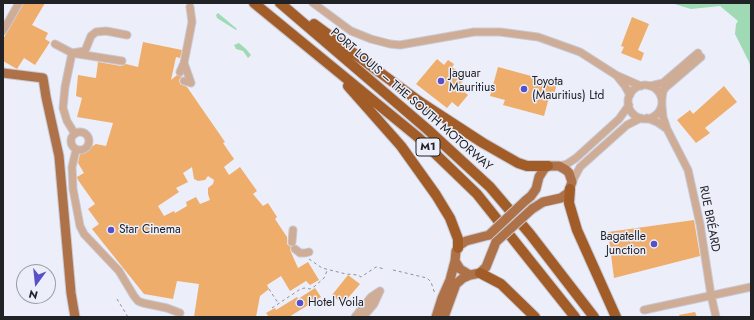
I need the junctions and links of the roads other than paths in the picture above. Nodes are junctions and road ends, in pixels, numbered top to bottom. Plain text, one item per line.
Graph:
1 (19, 3) edge
2 (254, 3) edge
3 (313, 3) edge
4 (282, 4) edge
5 (190, 7) dead end
6 (3, 31) edge
7 (128, 35) dead end
8 (55, 44) dead end
9 (72, 52) junction
10 (122, 61) dead end
11 (184, 63) junction
12 (328, 63) junction
13 (180, 72) dead end
14 (3, 74) edge
15 (616, 75) junction
16 (184, 81) dead end
17 (641, 86) junction
18 (650, 86) junction
19 (630, 95) junction
20 (662, 103) junction
21 (629, 105) junction
22 (644, 118) junction
23 (667, 129) junction
24 (75, 134) junction
25 (76, 150) junction
26 (548, 166) junction
27 (559, 166) junction
28 (571, 185) junction
29 (293, 230) dead end
30 (458, 248) junction
31 (308, 252) dead end
32 (455, 261) junction
33 (475, 274) junction
34 (751, 287) edge
35 (711, 294) junction
36 (644, 310) dead end
37 (180, 313) dead end
38 (75, 317) edge
39 (355, 317) edge
40 (363, 317) edge
41 (435, 317) edge
42 (444, 317) edge
43 (535, 317) edge
44 (575, 317) edge
45 (594, 317) edge
46 (616, 317) edge
47 (716, 317) edge

1 - 6 street
2 - 12 highway, PORT LOUIS – THE SOUTH MOTORWAY / M1
3 - 15 street
4 - 26 highway
4 - 45 highway, PORT LOUIS – THE SOUTH MOTORWAY / M1
5 - 11 street
7 - 9 street
8 - 9 street
9 - 10 street
9 - 24 street
11 - 13 street
11 - 16 street
12 - 30 highway
12 - 44 highway, PORT LOUIS – THE SOUTH MOTORWAY / M1
14 - 38 main road
15 - 17 street
15 - 19 street
17 - 18 street
17 - 19 street
18 - 20 street
18 - 20 street
19 - 21 street
20 - 22 street
20 - 23 street, RUE BRÉARD
21 - 22 street
21 - 27 street
22 - 23 street
22 - 28 street
23 - 35 street, RUE BRÉARD
24 - 25 street
24 - 25 street
25 - 37 street
26 - 27 main road
26 - 30 main road, bridge
27 - 28 main road
28 - 33 main road, bridge
28 - 46 highway
29 - 31 street
30 - 32 main road
32 - 33 main road
32 - 41 main road
33 - 42 main road
33 - 43 highway
34 - 35 street
35 - 36 street
35 - 47 street, RUE BRÉARD
39 - 40 street

